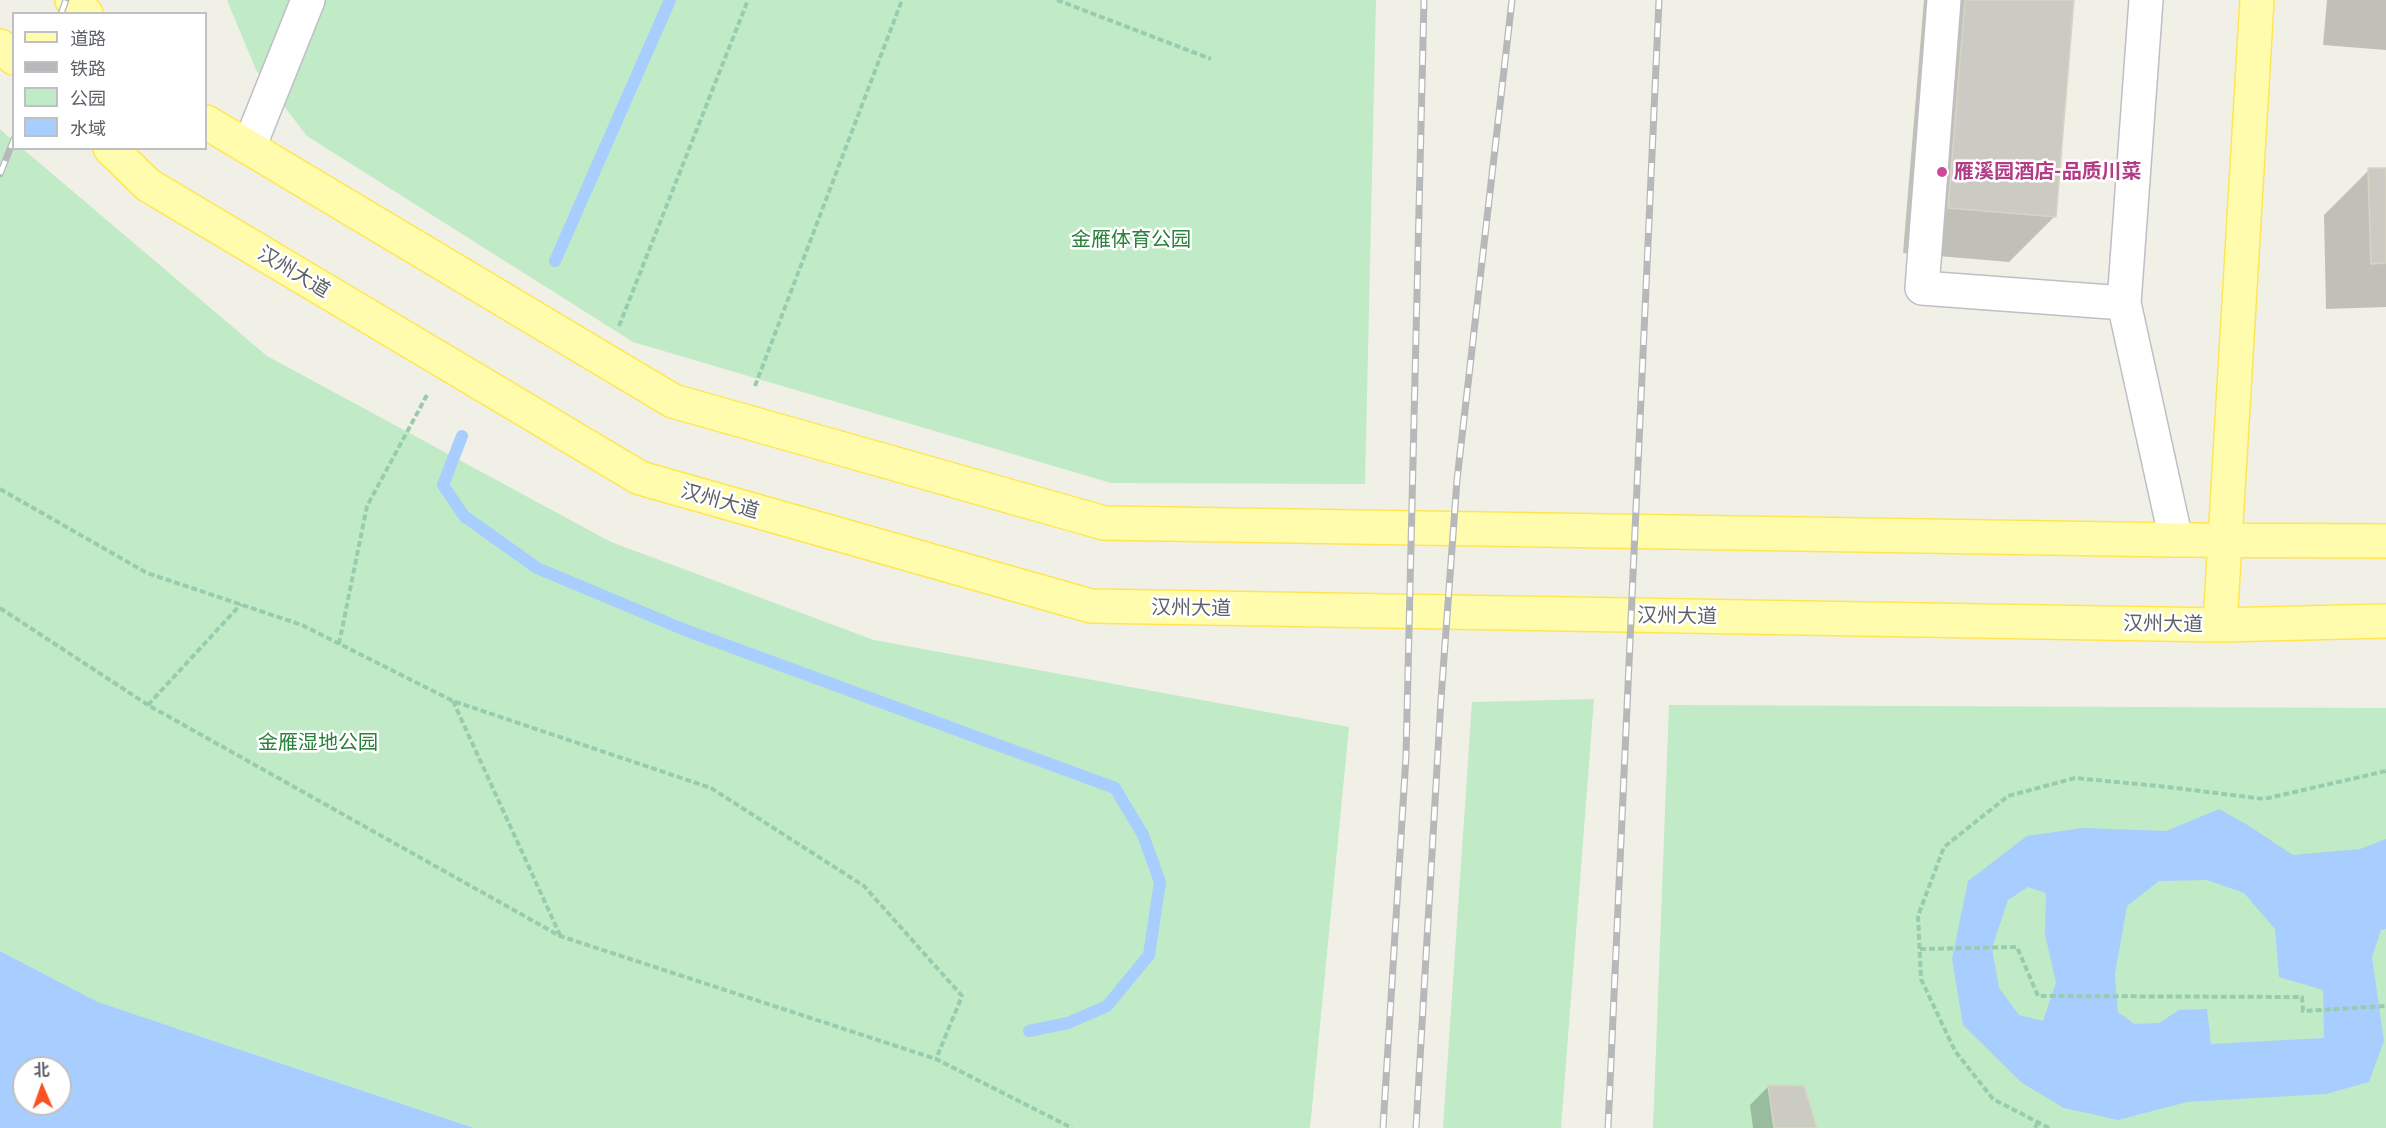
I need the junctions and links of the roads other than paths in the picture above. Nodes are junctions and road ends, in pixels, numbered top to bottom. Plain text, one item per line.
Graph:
1 (72, 0) edge
2 (308, 0) edge
3 (1944, 0) edge
4 (2146, 0) edge
5 (2256, 0) edge
6 (84, 12) edge
7 (0, 46) edge
8 (12, 56) edge
9 (207, 123) edge
10 (249, 147) junction
11 (112, 150) edge
12 (2124, 303) junction
13 (2176, 540) junction
14 (2225, 540) junction
15 (2386, 541) edge
16 (2386, 621) edge
17 (2220, 625) junction

1 - 6 main road
2 - 10 lane
3 - 12 lane
4 - 12 lane
5 - 14 main road
7 - 8 main road
9 - 10 main road
10 - 13 main road
11 - 17 main road, 汉州大道
12 - 13 lane
13 - 14 main road
14 - 15 main road
14 - 17 main road
16 - 17 main road, 汉州大道

